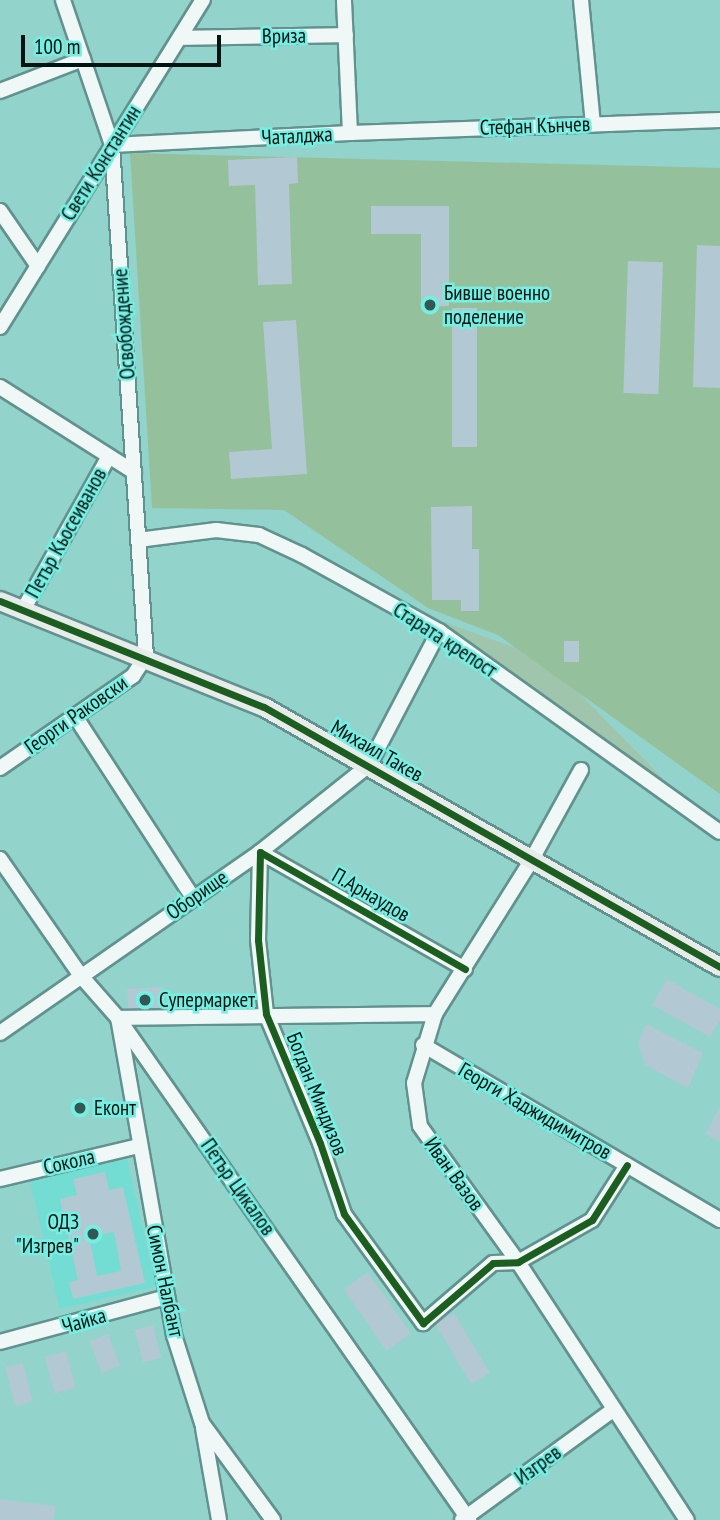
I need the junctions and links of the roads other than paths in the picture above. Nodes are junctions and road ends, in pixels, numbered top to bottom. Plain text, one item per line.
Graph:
1 (63, 0) edge
2 (203, 0) edge
3 (344, 0) edge
4 (581, 0) edge
5 (346, 35) junction
6 (180, 38) junction
7 (83, 59) junction
8 (0, 91) edge
9 (720, 120) edge
10 (593, 124) junction
11 (350, 133) junction
12 (112, 145) junction
13 (0, 211) edge
14 (38, 266) junction
15 (0, 327) edge
16 (0, 387) edge
17 (108, 456) junction
18 (134, 471) junction
19 (138, 540) junction
20 (0, 601) edge
21 (23, 610) junction
22 (439, 631) junction
23 (146, 656) junction
24 (75, 716) junction
25 (369, 765) junction
26 (0, 768) edge
27 (581, 770) dead end
28 (720, 832) edge
29 (260, 852) junction
30 (0, 859) edge
31 (531, 861) junction
32 (193, 898) junction
33 (720, 967) edge
34 (465, 969) junction
35 (81, 976) junction
36 (266, 1014) junction
37 (435, 1014) junction
38 (118, 1018) junction
39 (0, 1033) edge
40 (423, 1045) junction
41 (138, 1146) junction
42 (626, 1165) junction
43 (0, 1179) edge
44 (720, 1220) edge
45 (518, 1262) junction
46 (167, 1297) junction
47 (0, 1342) edge
48 (614, 1409) junction
49 (202, 1423) junction
50 (466, 1519) edge
51 (219, 1520) edge
52 (273, 1520) edge
53 (687, 1520) edge

1 - 7 street, Освобождение
2 - 6 street, Свети Константин
3 - 5 street, Чаталджа
4 - 10 street
5 - 6 street, Вриза
5 - 11 street, Чаталджа
6 - 12 street, Свети Константин
7 - 8 street
7 - 12 street, Освобождение
9 - 10 street, Стефан Кънчев
10 - 11 street, Стефан Кънчев
11 - 12 street, Чаталджа
12 - 14 street, Свети Константин
12 - 18 street, Освобождение
13 - 14 street
14 - 15 street, Свети Константин
16 - 17 street
17 - 18 street
17 - 21 street, Петър Кьосеиванов
18 - 19 street, Освобождение
19 - 22 street, Старата крепост
19 - 23 street, Освобождение
20 - 21 main road, Михаил Такев
21 - 23 main road, Михаил Такев
22 - 25 street, Оборище
22 - 28 street, Старата крепост
23 - 24 street, Георги Раковски
23 - 25 main road, Михаил Такев
24 - 26 street, Георги Раковски
24 - 32 street
25 - 29 street, Оборище
25 - 31 main road, Михаил Такев
27 - 31 street, Иван Вазов
29 - 32 street, Оборище
29 - 34 street, П.Арнаудов
29 - 36 street, Богдан Миндизов
30 - 35 street, Петър Цикалов
31 - 33 main road, Михаил Такев
31 - 34 street, Иван Вазов
32 - 35 street, Оборище
34 - 37 street, Иван Вазов
35 - 38 street, Петър Цикалов
35 - 39 street, Оборище
36 - 37 street
36 - 38 street
36 - 45 street, Богдан Миндизов
37 - 40 street, Иван Вазов
38 - 41 street, Симон Налбант
38 - 50 street, Петър Цикалов
40 - 42 street, Георги Хаджидимитров
40 - 45 street, Иван Вазов
41 - 43 street, Сокола
41 - 46 street, Симон Налбант
42 - 44 street, Георги Хаджидимитров
42 - 45 street
45 - 48 street, Иван Вазов
46 - 47 street, Чайка
46 - 49 street, Симон Налбант
48 - 50 street, Изгрев
48 - 53 street, Иван Вазов
49 - 51 street
49 - 52 street, Симон Налбант

